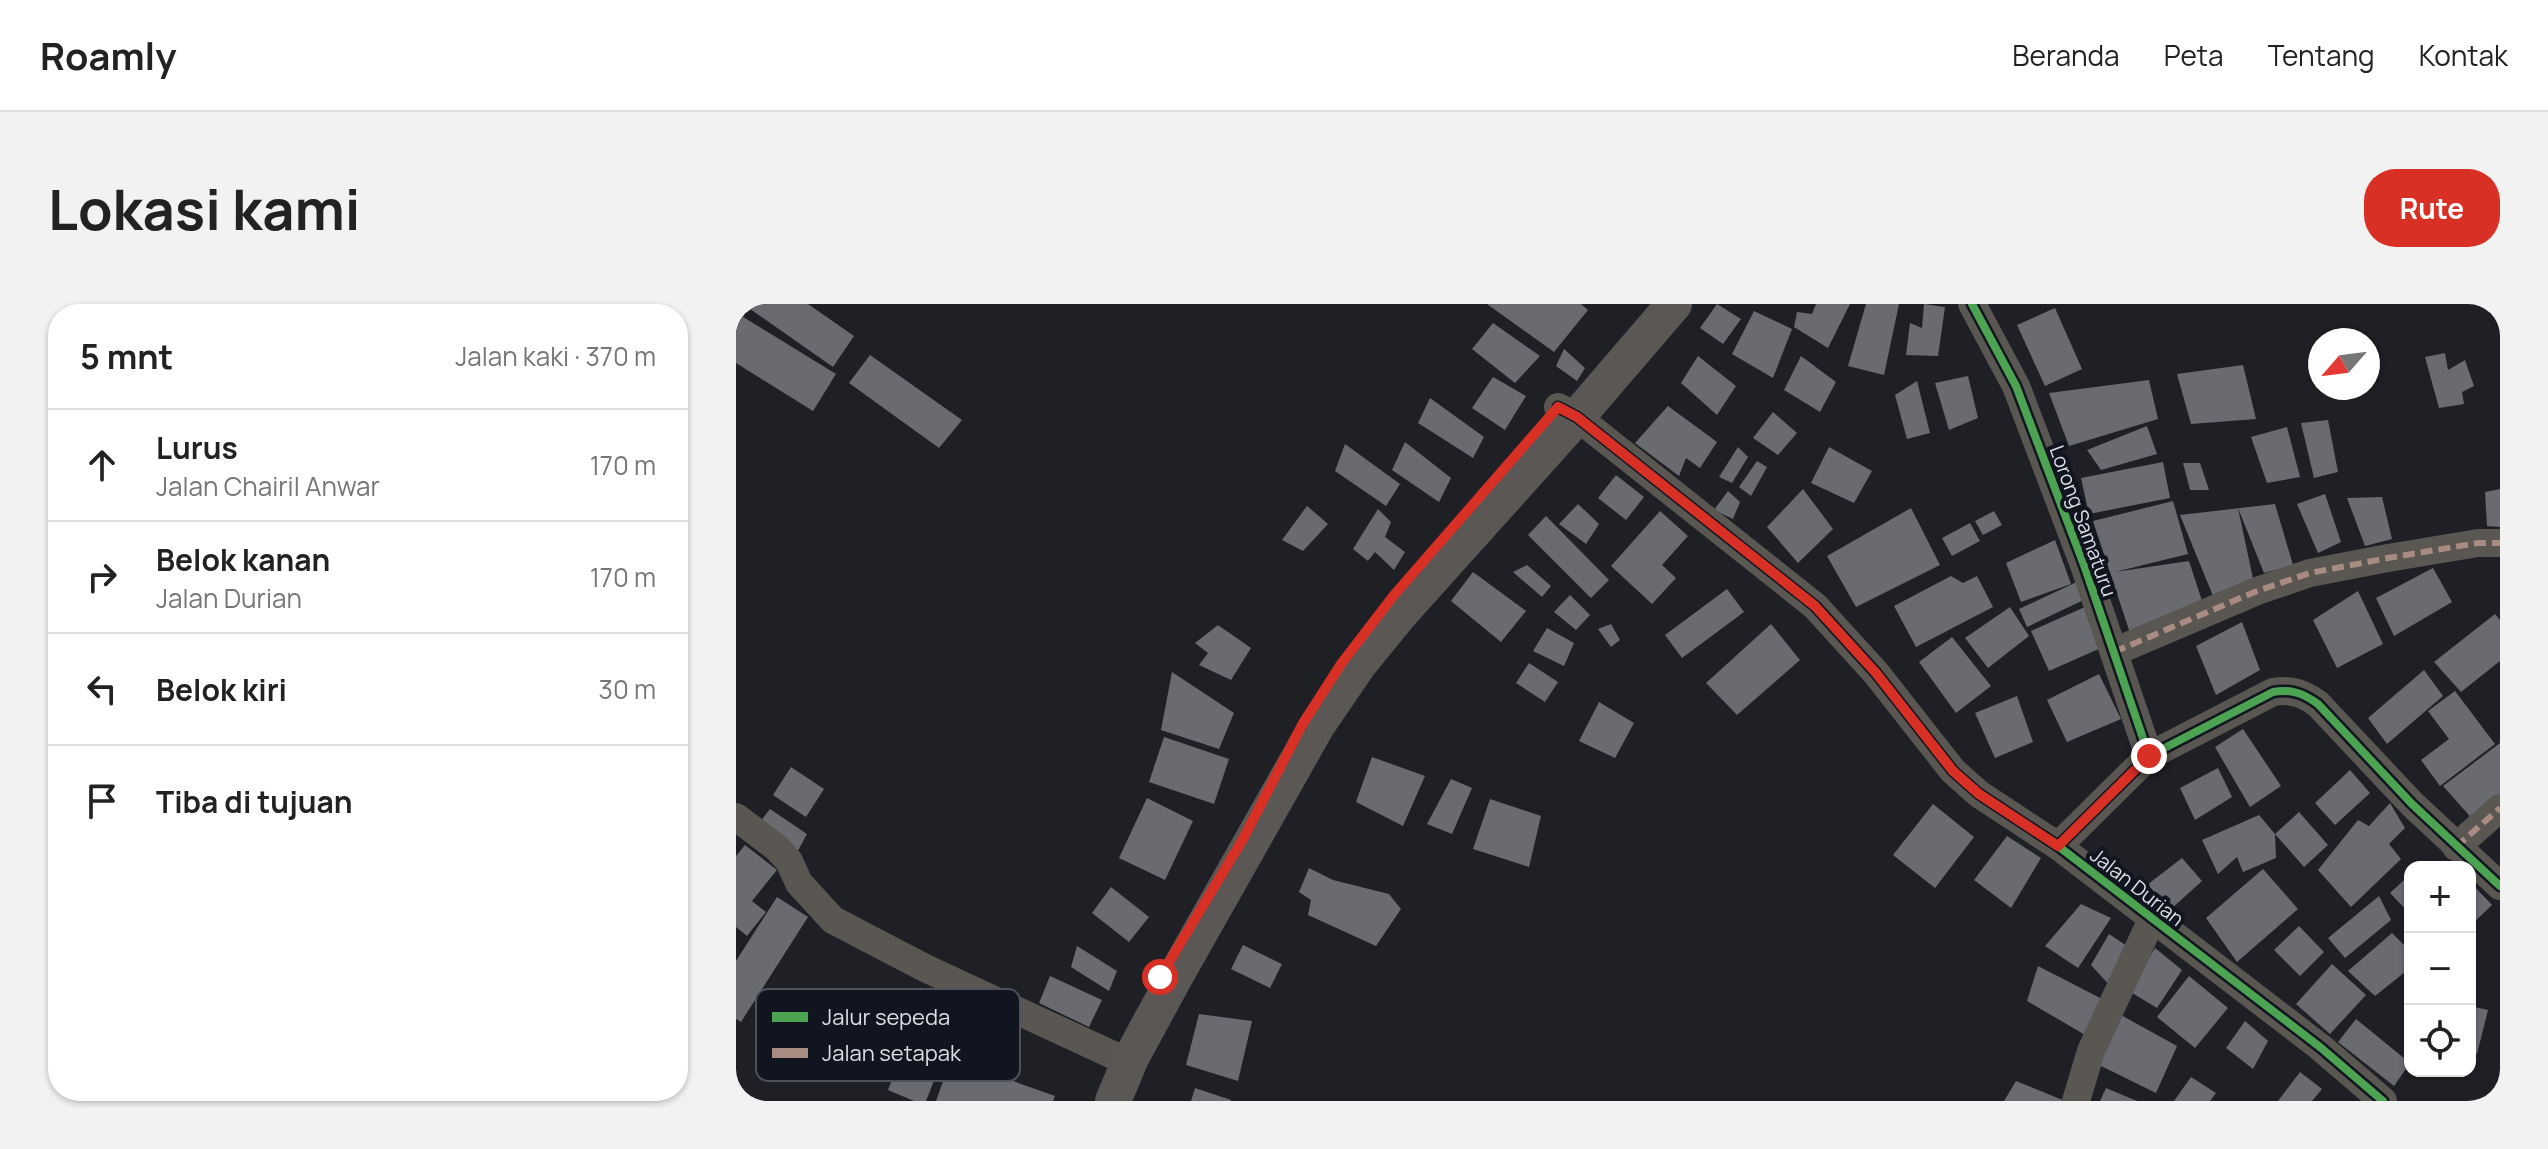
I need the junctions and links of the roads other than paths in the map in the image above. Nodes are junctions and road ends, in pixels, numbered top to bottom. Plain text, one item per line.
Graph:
1 (1652, 304) edge
2 (1674, 304) edge
3 (1972, 304) edge
4 (1568, 412) junction
5 (2500, 543) edge
6 (2114, 652) junction
7 (2149, 756) junction
8 (2500, 808) edge
9 (736, 817) edge
10 (2058, 846) junction
11 (2456, 847) junction
12 (2500, 886) edge
13 (2152, 919) junction
14 (970, 989) edge
15 (1020, 1012) edge
16 (1115, 1056) junction
17 (1096, 1101) edge
18 (1113, 1101) edge
19 (2076, 1101) edge
20 (2383, 1101) edge

1 - 4 main road
2 - 4 main road
3 - 6 street, Lorong Samaturu
4 - 10 street, Jalan Durian
4 - 16 main road
4 - 18 main road
5 - 6 street
6 - 7 street, Lorong Samaturu
7 - 10 street
7 - 11 street
8 - 11 street
9 - 14 street
10 - 13 street, Jalan Durian
11 - 12 street
13 - 19 street
13 - 20 street, Jalan Durian
15 - 16 street
16 - 17 main road

